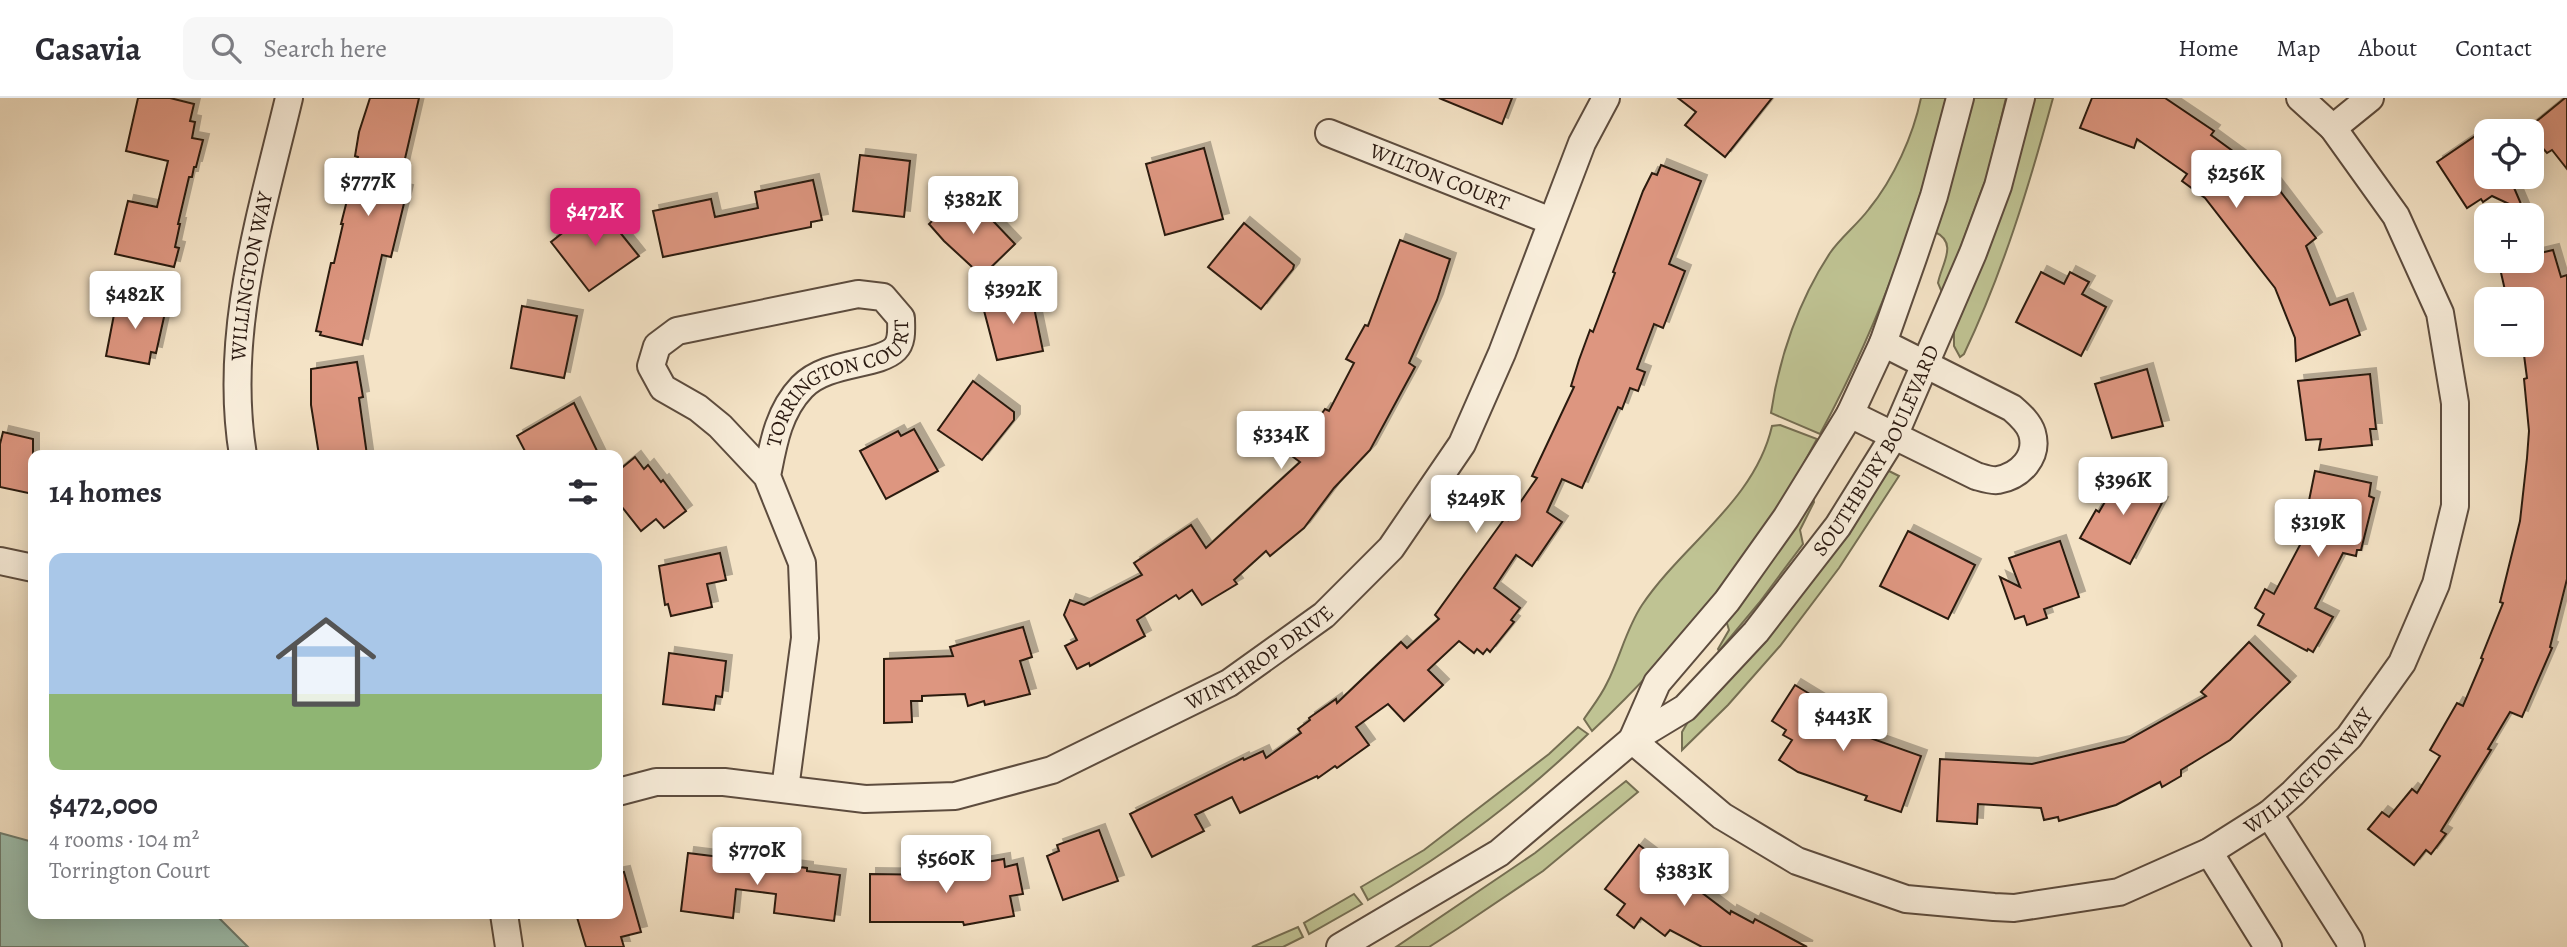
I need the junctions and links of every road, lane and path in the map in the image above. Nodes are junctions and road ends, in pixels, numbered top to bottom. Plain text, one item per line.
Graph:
1 (289, 98) edge
2 (1606, 98) edge
3 (1960, 98) edge
4 (2021, 98) edge
5 (2300, 98) edge
6 (2370, 98) edge
7 (2333, 128) junction
8 (1329, 133) dead end
9 (1551, 222) junction
10 (1883, 343) junction
11 (1927, 364) junction
12 (1850, 414) junction
13 (1894, 436) junction
14 (242, 450) edge
15 (767, 476) junction
16 (0, 561) edge
17 (28, 567) edge
18 (1632, 740) junction
19 (785, 789) junction
20 (623, 791) edge
21 (2269, 814) junction
22 (2209, 852) junction
23 (505, 919) edge
24 (1347, 946) edge
25 (509, 947) edge
26 (2267, 947) edge
27 (2351, 947) edge

1 - 14 street, WILLINGTON WAY
2 - 9 street, WINTHROP DRIVE
3 - 10 street, SOUTHBURY BOULEVARD
4 - 11 street, SOUTHBURY BOULEVARD
5 - 7 street, WILLINGTON WAY
6 - 7 street
7 - 21 street, WILLINGTON WAY
8 - 9 street, WILTON COURT
9 - 19 street, WINTHROP DRIVE
10 - 11 street
10 - 12 street, SOUTHBURY BOULEVARD
11 - 13 street, SOUTHBURY BOULEVARD
11 - 13 street
12 - 13 street
12 - 18 street, SOUTHBURY BOULEVARD
13 - 18 street, SOUTHBURY BOULEVARD
15 - 15 street, TORRINGTON COURT
15 - 19 street, TORRINGTON COURT
16 - 17 street
18 - 22 street, WILLINGTON WAY
18 - 24 street, SOUTHBURY BOULEVARD
19 - 20 street, WINTHROP DRIVE
21 - 22 street, WILLINGTON WAY
21 - 27 street
22 - 26 street
23 - 25 street

